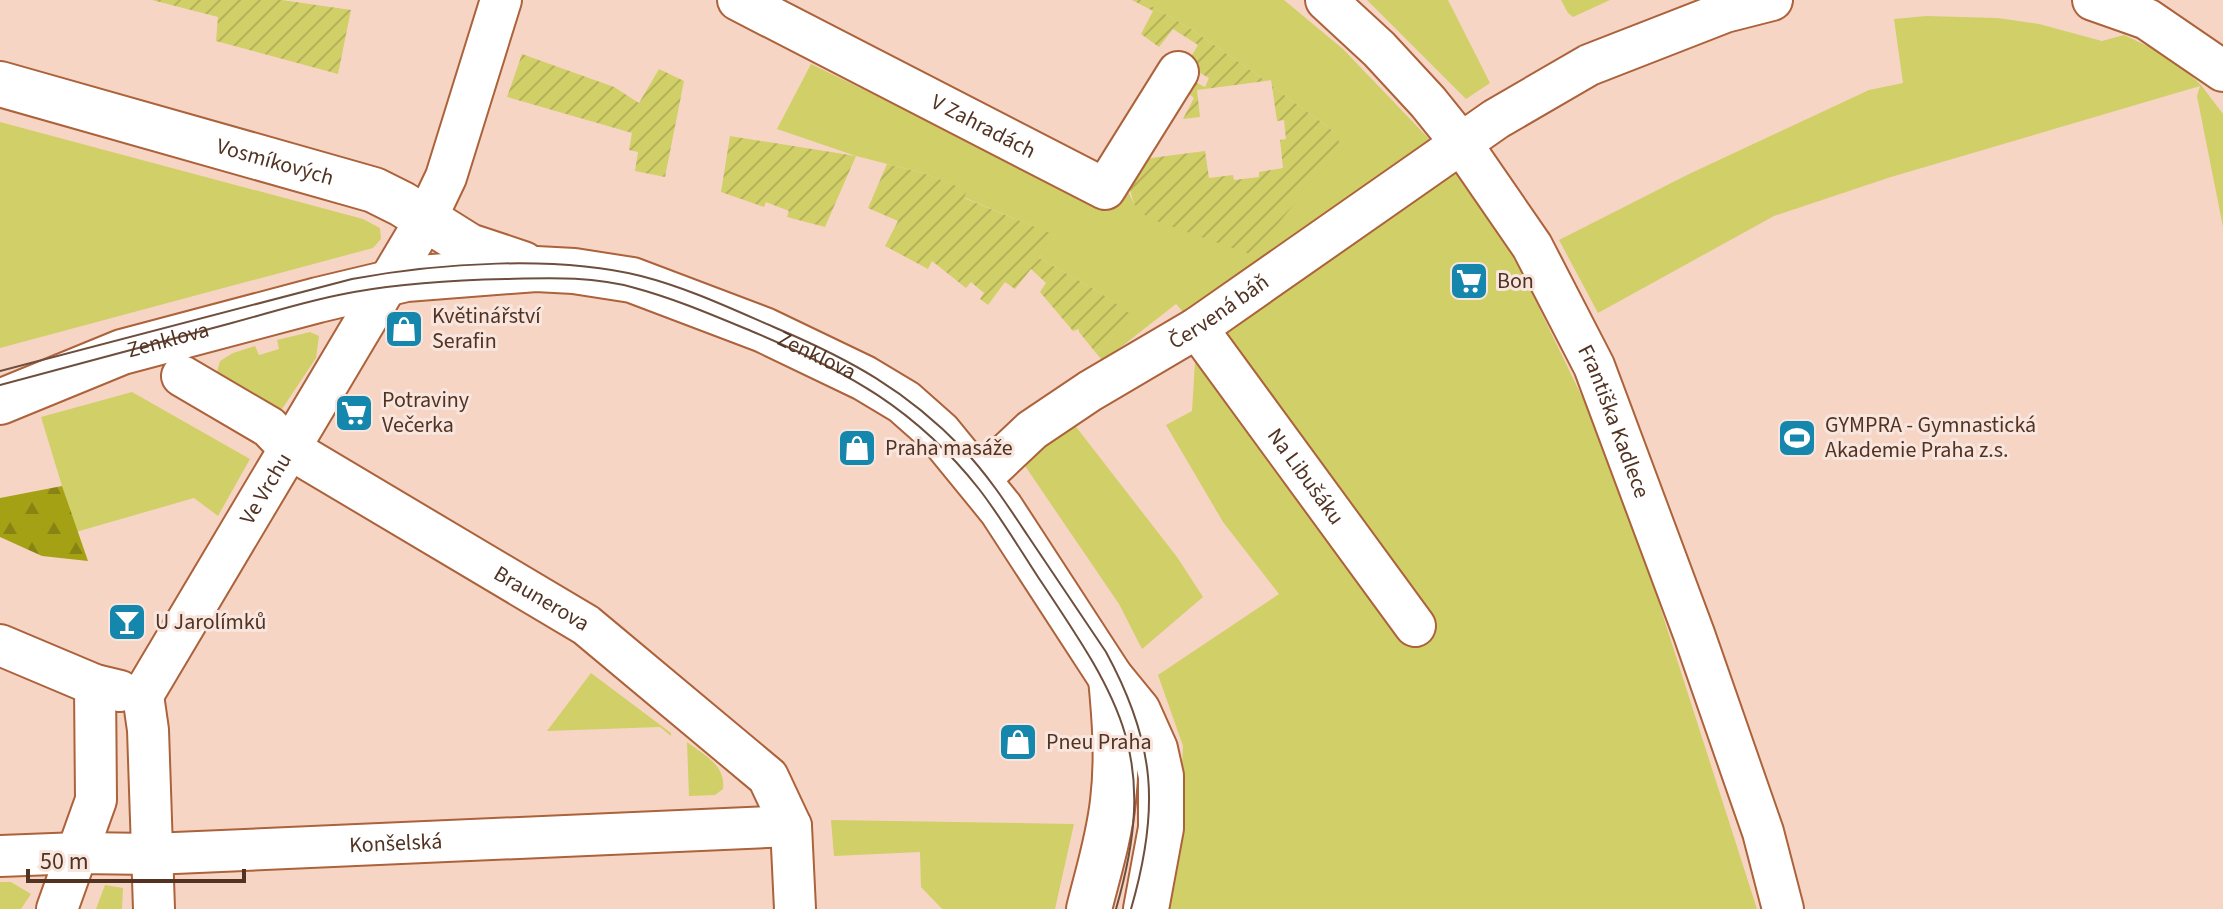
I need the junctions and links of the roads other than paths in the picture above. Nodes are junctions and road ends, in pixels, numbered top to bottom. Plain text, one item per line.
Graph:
1 (501, 0) edge
2 (738, 0) edge
3 (1326, 0) edge
4 (1772, 0) edge
5 (2093, 0) edge
6 (2223, 71) edge
7 (1178, 72) dead end
8 (0, 84) edge
9 (1461, 143) junction
10 (426, 219) junction
11 (536, 269) junction
12 (388, 283) junction
13 (1197, 328) junction
14 (182, 376) dead end
15 (0, 402) edge
16 (290, 449) junction
17 (979, 480) junction
18 (1415, 626) dead end
19 (0, 645) edge
20 (1111, 678) junction
21 (95, 685) junction
22 (143, 695) junction
23 (791, 826) junction
24 (79, 853) junction
25 (152, 854) junction
26 (0, 856) edge
27 (57, 909) edge
28 (154, 909) edge
29 (795, 909) edge
30 (1089, 909) edge
31 (1146, 909) edge
32 (1783, 909) edge

1 - 10 street
2 - 7 street, V Zahradách
3 - 9 street, Františka Kadlece
4 - 9 street, Červená báň
5 - 6 street
8 - 10 main road, Vosmíkových
9 - 13 street, Červená báň
9 - 32 street, Františka Kadlece
10 - 11 main road, Vosmíkových
10 - 12 street
11 - 12 main road, Zenklova
11 - 17 main road, Zenklova
12 - 15 main road, Zenklova
12 - 16 street, Ve Vrchu
13 - 17 street, Červená báň
13 - 18 street, Na Libušáku
14 - 16 street, Braunerova
16 - 22 street, Ve Vrchu
16 - 23 street, Braunerova
17 - 20 main road, Zenklova
19 - 21 street
20 - 30 main road, Zenklova
20 - 31 main road, Zenklova
21 - 22 street
21 - 24 street
22 - 25 street
23 - 25 street, Konšelská
23 - 29 street, Braunerova
24 - 25 street, Konšelská
24 - 26 street, Konšelská
24 - 27 street
25 - 28 street

